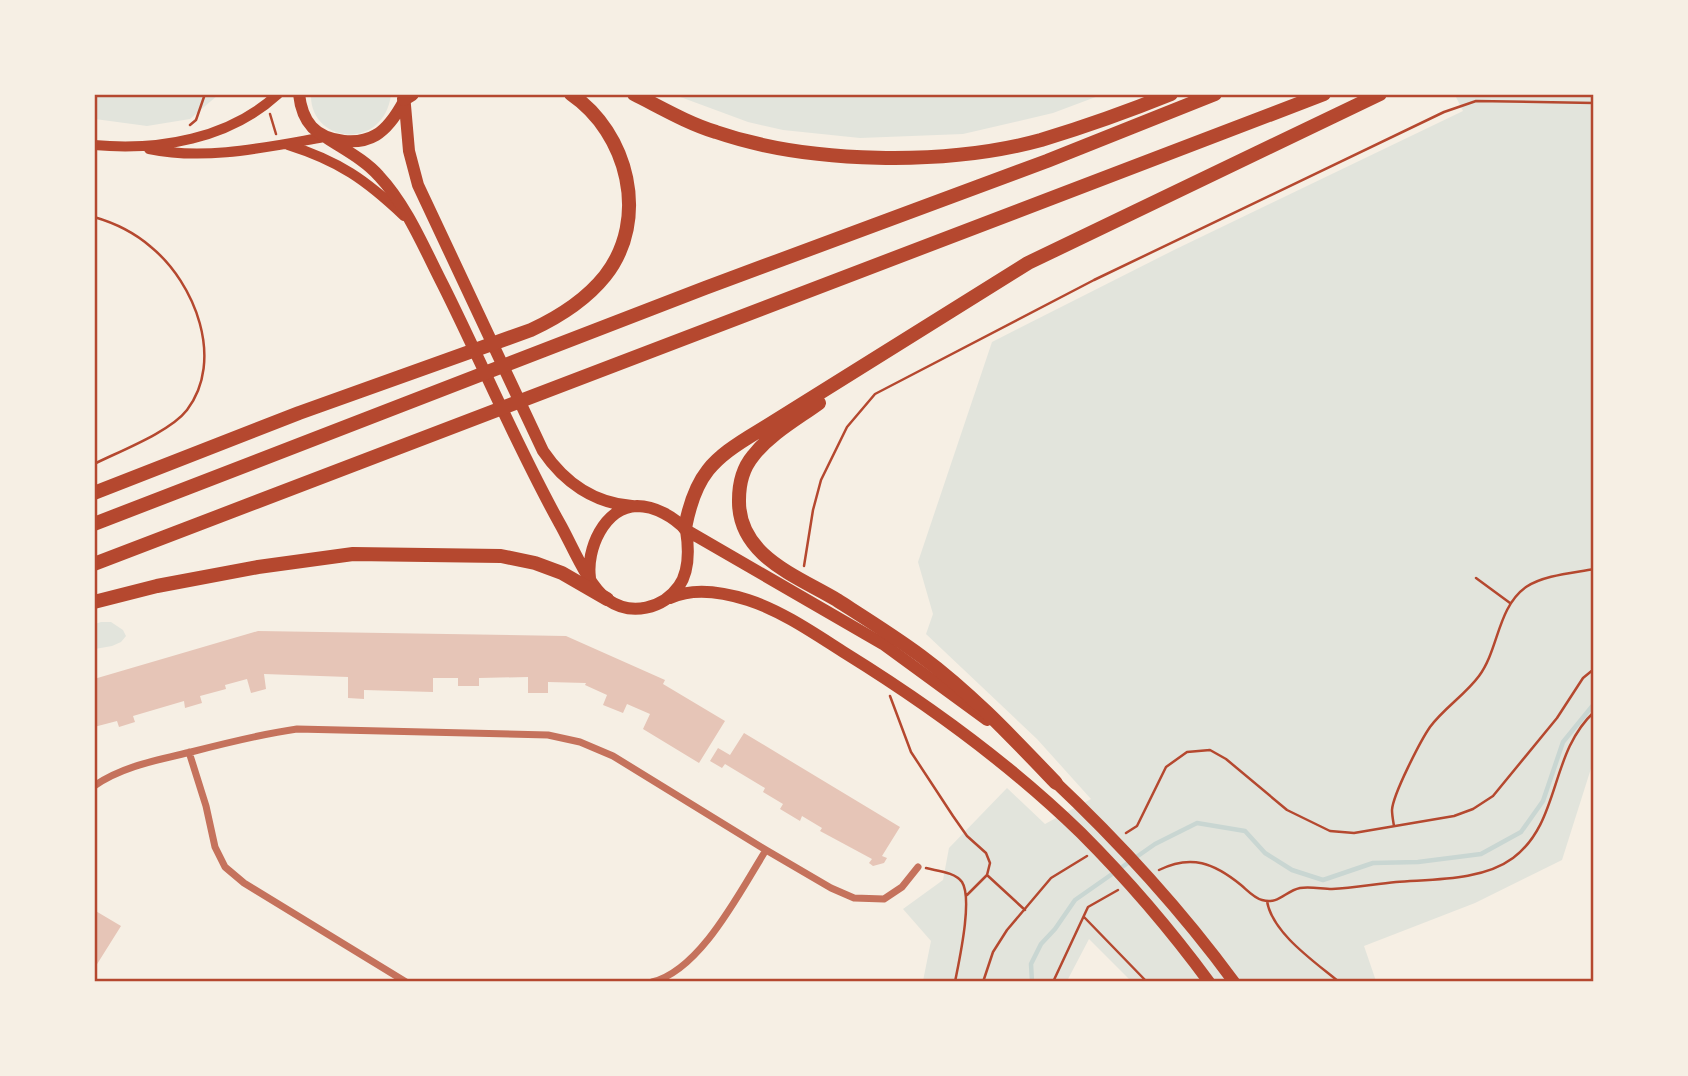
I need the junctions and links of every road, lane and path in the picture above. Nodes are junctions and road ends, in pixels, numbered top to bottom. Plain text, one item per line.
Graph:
1 (205, 94) edge
2 (278, 94) edge
3 (299, 94) edge
4 (571, 94) edge
5 (634, 94) edge
6 (1171, 94) edge
7 (1215, 94) edge
8 (1324, 94) edge
9 (1380, 94) edge
10 (406, 97) edge
11 (1594, 103) edge
12 (268, 104) junction
13 (182, 128) dead end
14 (326, 138) junction
15 (94, 145) edge
16 (283, 145) junction
17 (139, 147) junction
18 (94, 217) edge
19 (409, 220) junction
20 (902, 342) junction
21 (94, 464) edge
22 (94, 493) edge
23 (636, 506) junction
24 (94, 524) edge
25 (685, 529) junction
26 (94, 564) edge
27 (1594, 569) edge
28 (590, 578) junction
29 (1476, 578) dead end
30 (800, 580) junction
31 (607, 599) junction
32 (666, 599) junction
33 (94, 602) edge
34 (1511, 603) junction
35 (1594, 669) edge
36 (891, 682) junction
37 (1594, 712) edge
38 (189, 752) junction
39 (1056, 783) junction
40 (94, 786) edge
41 (1394, 827) junction
42 (1119, 838) dead end
43 (766, 850) junction
44 (1096, 851) dead end
45 (918, 867) joint
46 (1150, 874) dead end
47 (987, 875) junction
48 (1126, 886) dead end
49 (967, 895) junction
50 (1267, 901) junction
51 (1025, 909) junction
52 (1084, 917) junction
53 (406, 982) edge
54 (652, 982) edge
55 (955, 982) edge
56 (983, 982) edge
57 (1054, 982) edge
58 (1147, 982) edge
59 (1209, 982) edge
60 (1234, 982) edge
61 (1339, 982) edge

1 - 13 path
2 - 12 main road
3 - 14 main road
4 - 22 highway
5 - 6 highway
7 - 24 highway
8 - 26 highway
9 - 20 highway
10 - 14 main road
10 - 23 main road
11 - 30 path
12 - 16 path
12 - 17 main road
14 - 16 main road
14 - 19 main road
15 - 17 main road
16 - 17 main road
16 - 19 main road
18 - 21 path
19 - 28 main road
20 - 25 highway
20 - 30 highway
23 - 25 main road
23 - 28 main road
25 - 32 main road
25 - 39 main road
27 - 34 path
28 - 31 main road
29 - 34 path
30 - 39 highway
31 - 32 main road
31 - 33 highway
32 - 36 main road
34 - 41 path
35 - 41 path
36 - 47 path
36 - 59 main road
37 - 50 path
38 - 40 street
38 - 43 street
38 - 53 street
39 - 60 main road
41 - 42 path
43 - 45 street
43 - 54 street
44 - 51 path
45 - 49 path
46 - 50 path
47 - 49 path
47 - 51 path
48 - 52 path
49 - 55 path
50 - 61 path
51 - 56 path
52 - 57 path
52 - 58 path

